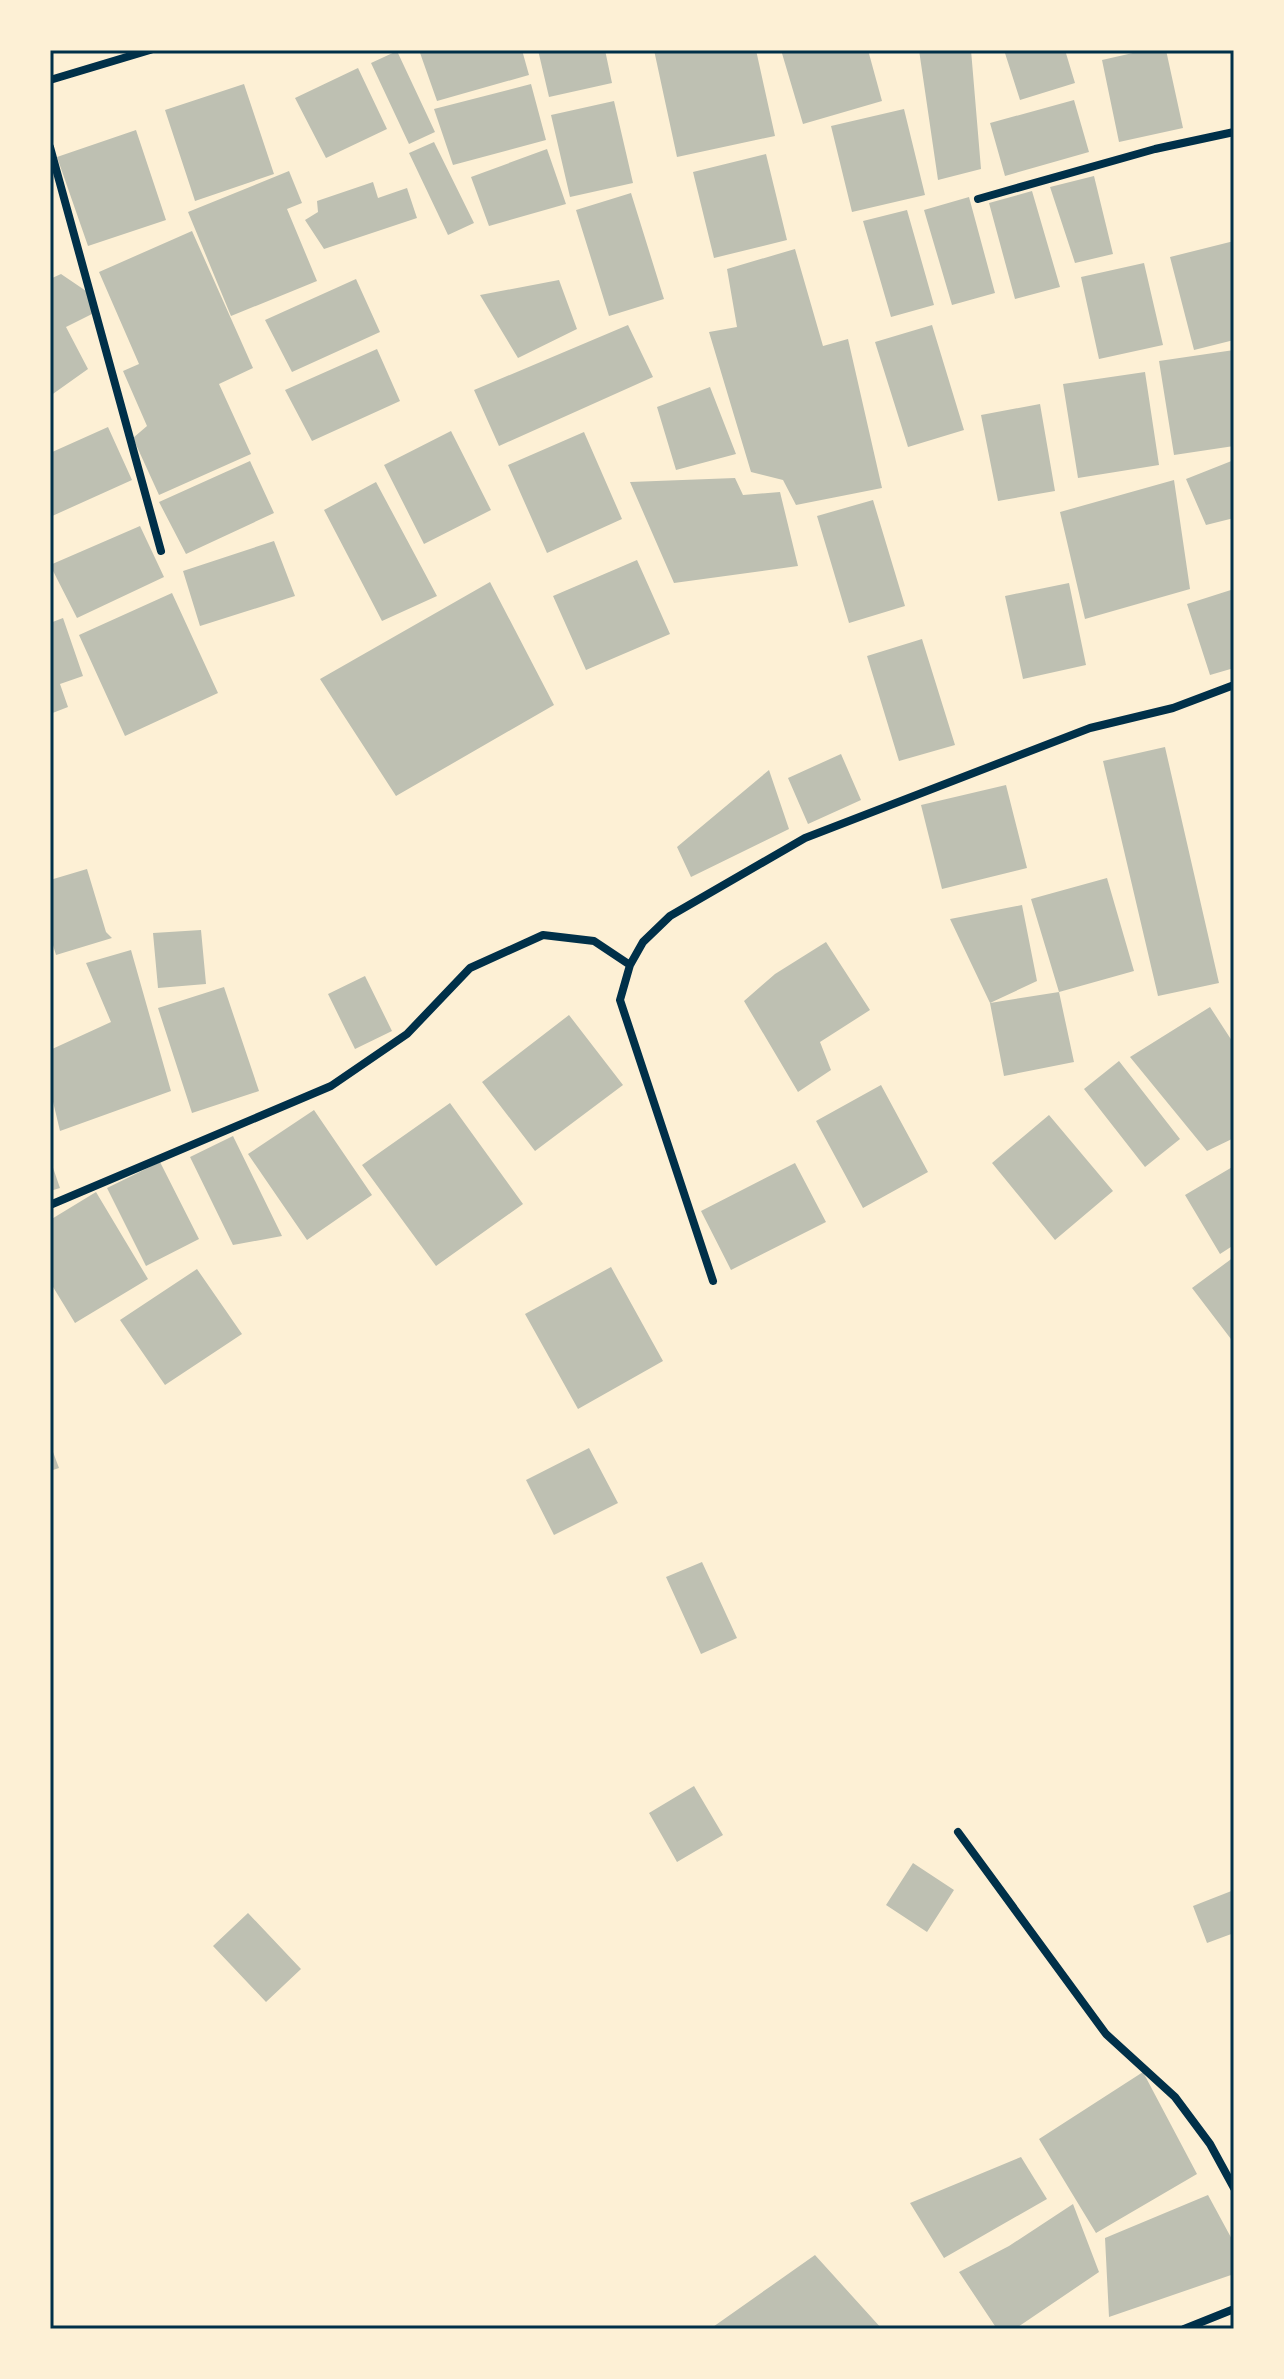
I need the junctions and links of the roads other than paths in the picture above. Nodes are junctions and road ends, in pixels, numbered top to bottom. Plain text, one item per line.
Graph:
1 (150, 50) edge
2 (50, 80) edge
3 (1234, 132) edge
4 (50, 147) edge
5 (978, 199) dead end
6 (161, 551) dead end
7 (1234, 685) edge
8 (630, 965) junction
9 (50, 1205) edge
10 (713, 1281) dead end
11 (958, 1832) dead end
12 (1234, 2188) edge
13 (1234, 2309) edge
14 (1184, 2329) edge

1 - 2 street
3 - 5 street
4 - 6 street
7 - 8 street
8 - 9 street
8 - 10 street
11 - 12 street
13 - 14 street

